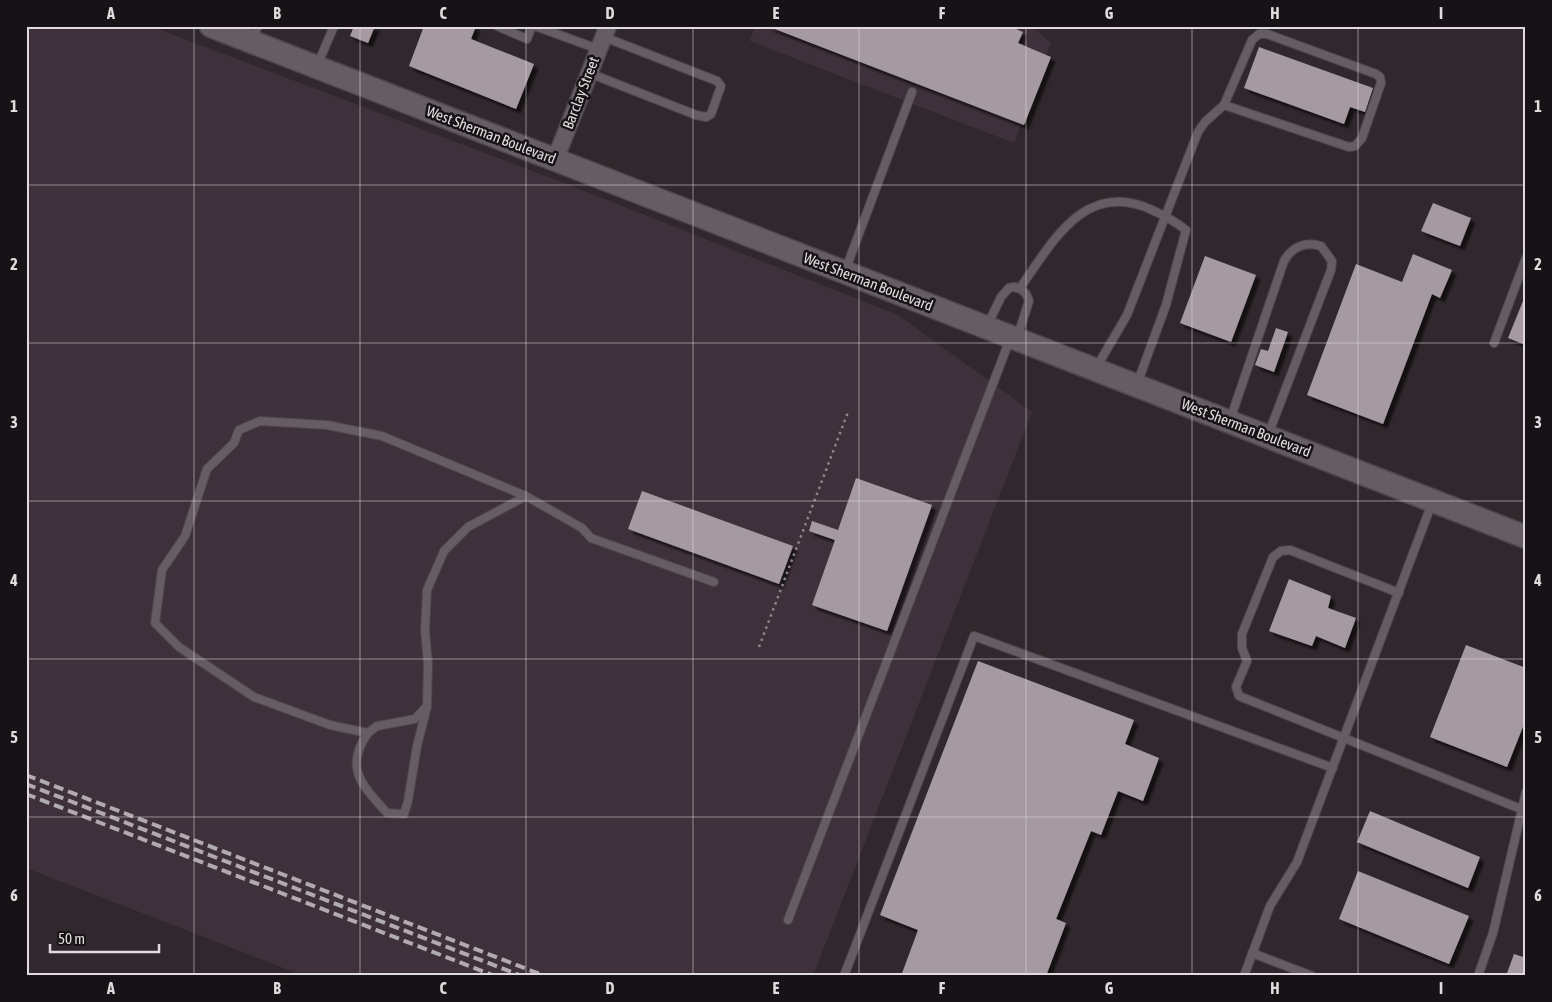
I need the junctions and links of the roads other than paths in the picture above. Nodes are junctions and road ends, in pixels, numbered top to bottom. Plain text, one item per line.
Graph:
1 (211, 26) edge
2 (334, 26) edge
3 (497, 26) edge
4 (533, 26) edge
5 (254, 34) edge
6 (603, 37) edge
7 (317, 67) junction
8 (589, 73) junction
9 (912, 92) dead end
10 (1224, 106) junction
11 (555, 160) junction
12 (1165, 216) junction
13 (1526, 258) edge
14 (844, 272) junction
15 (1020, 288) junction
16 (986, 328) junction
17 (1014, 338) junction
18 (1494, 343) dead end
19 (1095, 370) junction
20 (1137, 386) junction
21 (1229, 422) junction
22 (1267, 437) junction
23 (526, 496) junction
24 (1433, 501) junction
25 (1526, 537) edge
26 (714, 582) dead end
27 (1399, 593) junction
28 (427, 706) junction
29 (368, 733) junction
30 (1344, 739) junction
31 (1333, 768) junction
32 (1526, 792) edge
33 (1523, 810) edge
34 (788, 920) dead end
35 (1252, 953) junction
36 (844, 976) edge
37 (1244, 976) edge
38 (1312, 976) edge
39 (1478, 976) edge

1 - 5 main road, West Sherman Boulevard
2 - 7 lane
3 - 4 lane
4 - 6 lane
5 - 7 main road, West Sherman Boulevard
6 - 8 street, Barclay Street
6 - 8 lane
7 - 11 main road, West Sherman Boulevard
8 - 11 street, Barclay Street
9 - 14 lane
10 - 10 lane
10 - 12 lane
11 - 14 main road, West Sherman Boulevard
12 - 15 lane
12 - 19 lane
12 - 20 lane
13 - 18 lane
14 - 16 main road, West Sherman Boulevard
15 - 16 lane
15 - 17 lane
16 - 17 main road, West Sherman Boulevard
17 - 19 main road, West Sherman Boulevard
17 - 34 lane
19 - 20 main road, West Sherman Boulevard
20 - 21 main road, West Sherman Boulevard
21 - 22 main road, West Sherman Boulevard
21 - 22 lane
22 - 24 main road, West Sherman Boulevard
23 - 26 lane
23 - 28 lane
23 - 29 lane
24 - 25 main road, West Sherman Boulevard
24 - 27 lane
27 - 30 lane
27 - 30 lane
28 - 29 lane
28 - 29 lane
30 - 31 lane
30 - 33 lane
31 - 35 lane
31 - 36 lane
32 - 33 lane
33 - 39 lane
35 - 37 lane
35 - 38 lane

